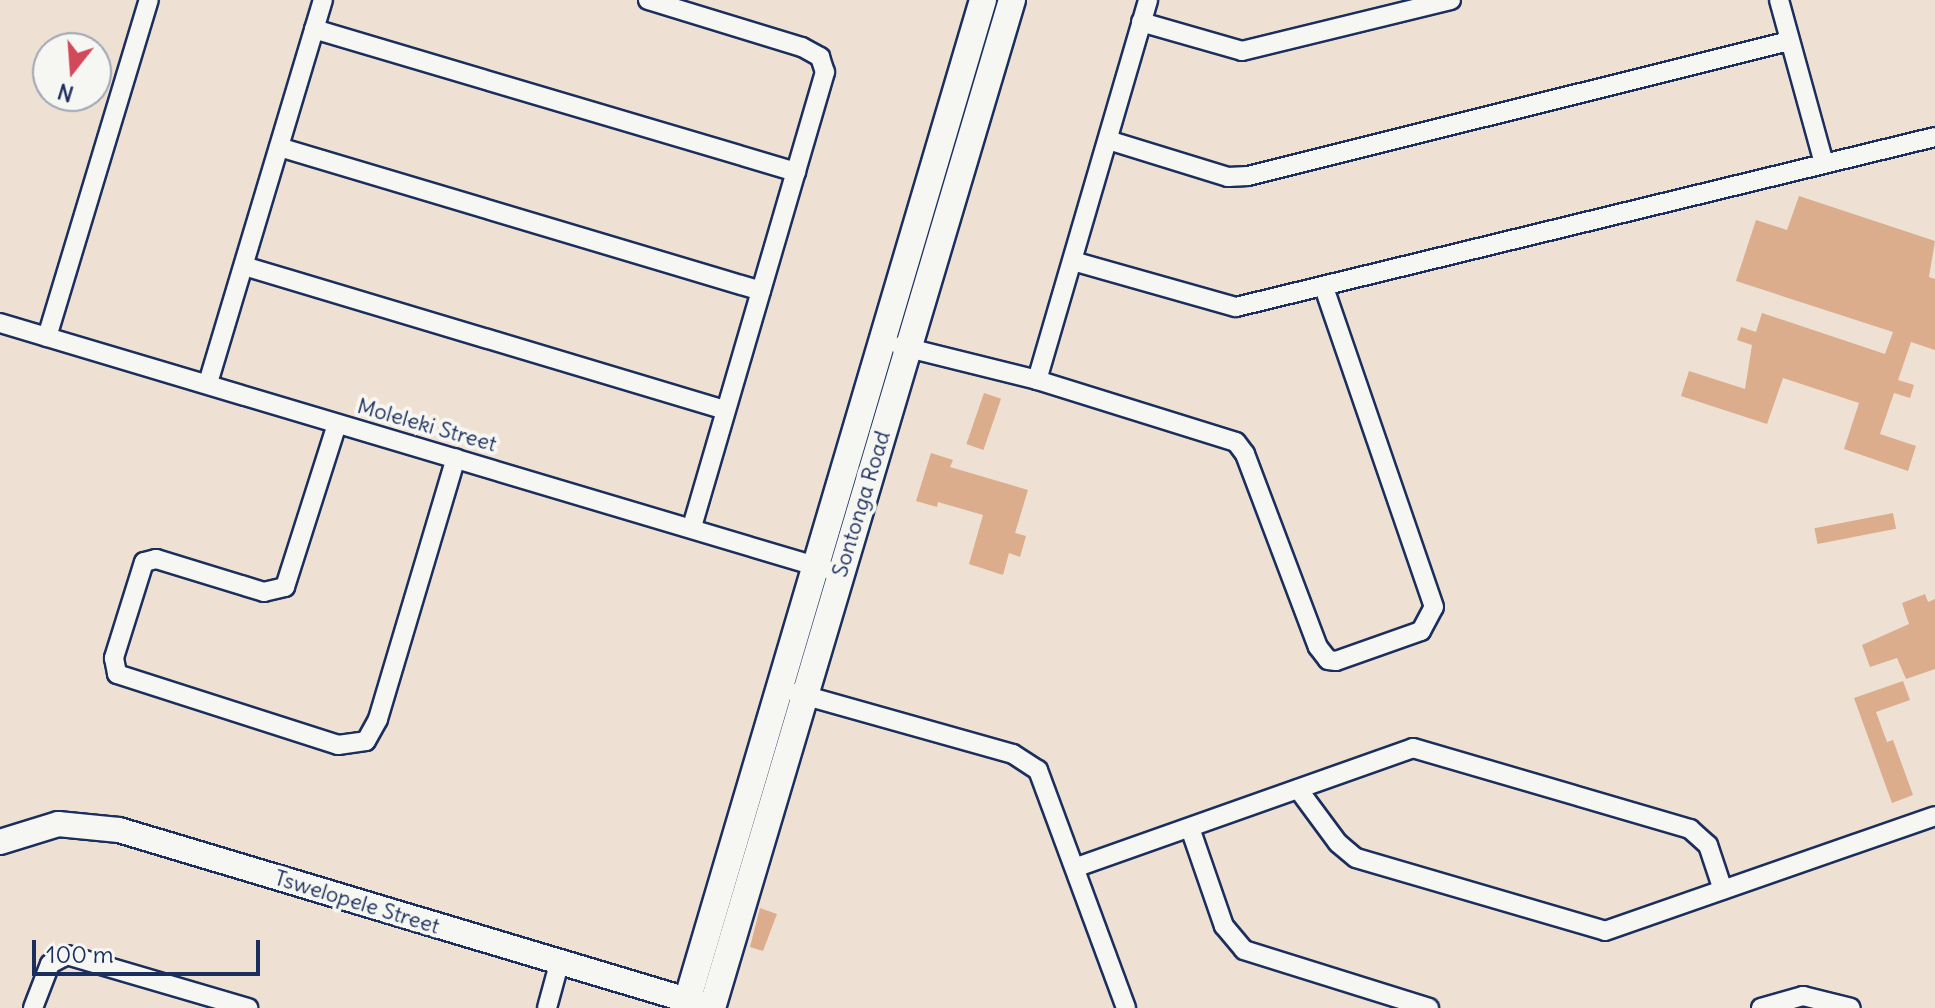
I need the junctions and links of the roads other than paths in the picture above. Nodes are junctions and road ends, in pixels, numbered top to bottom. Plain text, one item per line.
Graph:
1 (149, 0) edge
2 (323, 0) edge
3 (648, 0) edge
4 (983, 0) edge
5 (1012, 0) edge
6 (1148, 0) edge
7 (1451, 0) edge
8 (1779, 0) edge
9 (1141, 22) junction
10 (314, 29) junction
11 (1789, 41) junction
12 (1935, 137) edge
13 (1108, 140) junction
14 (279, 147) junction
15 (1824, 163) junction
16 (796, 172) junction
17 (1073, 261) junction
18 (244, 266) junction
19 (1324, 288) junction
20 (761, 291) junction
21 (0, 323) edge
22 (47, 337) junction
23 (896, 345) junction
24 (1037, 380) junction
25 (208, 383) junction
26 (725, 410) junction
27 (337, 424) junction
28 (456, 458) junction
29 (692, 528) junction
30 (828, 570) junction
31 (793, 692) junction
32 (1298, 789) junction
33 (1935, 816) edge
34 (1190, 828) junction
35 (0, 842) edge
36 (1077, 867) junction
37 (1723, 890) junction
38 (559, 964) junction
39 (702, 1007) edge
40 (33, 1008) edge
41 (248, 1008) edge
42 (547, 1008) edge
43 (1126, 1008) edge
44 (1429, 1008) edge
45 (1761, 1008) edge
46 (1851, 1008) edge

1 - 22 street
2 - 10 street
3 - 16 street
4 - 23 main road, Sontonga Road
5 - 23 main road, Sontonga Road
6 - 9 street
7 - 9 street
8 - 11 street
9 - 13 street
10 - 14 street
10 - 16 street
11 - 13 street
11 - 15 street
12 - 15 street
13 - 17 street
14 - 18 street
14 - 20 street
15 - 19 street
16 - 20 street
17 - 19 street
17 - 24 street
18 - 25 street
18 - 26 street
19 - 24 street
20 - 26 street
21 - 22 street, Moleleki Street
22 - 25 street, Moleleki Street
23 - 24 street
23 - 30 main road, Sontonga Road
25 - 27 street, Moleleki Street
26 - 29 street
27 - 28 street, Moleleki Street
27 - 28 street
28 - 29 street, Moleleki Street
29 - 30 street, Moleleki Street
30 - 31 main road, Sontonga Road
31 - 36 street
31 - 39 main road, Sontonga Road
32 - 34 street
32 - 37 street
32 - 37 street
33 - 37 street
34 - 36 street
34 - 44 street
35 - 38 street, Tswelopele Street
36 - 43 street
38 - 39 street, Tswelopele Street
38 - 42 street
40 - 41 street
45 - 46 street

